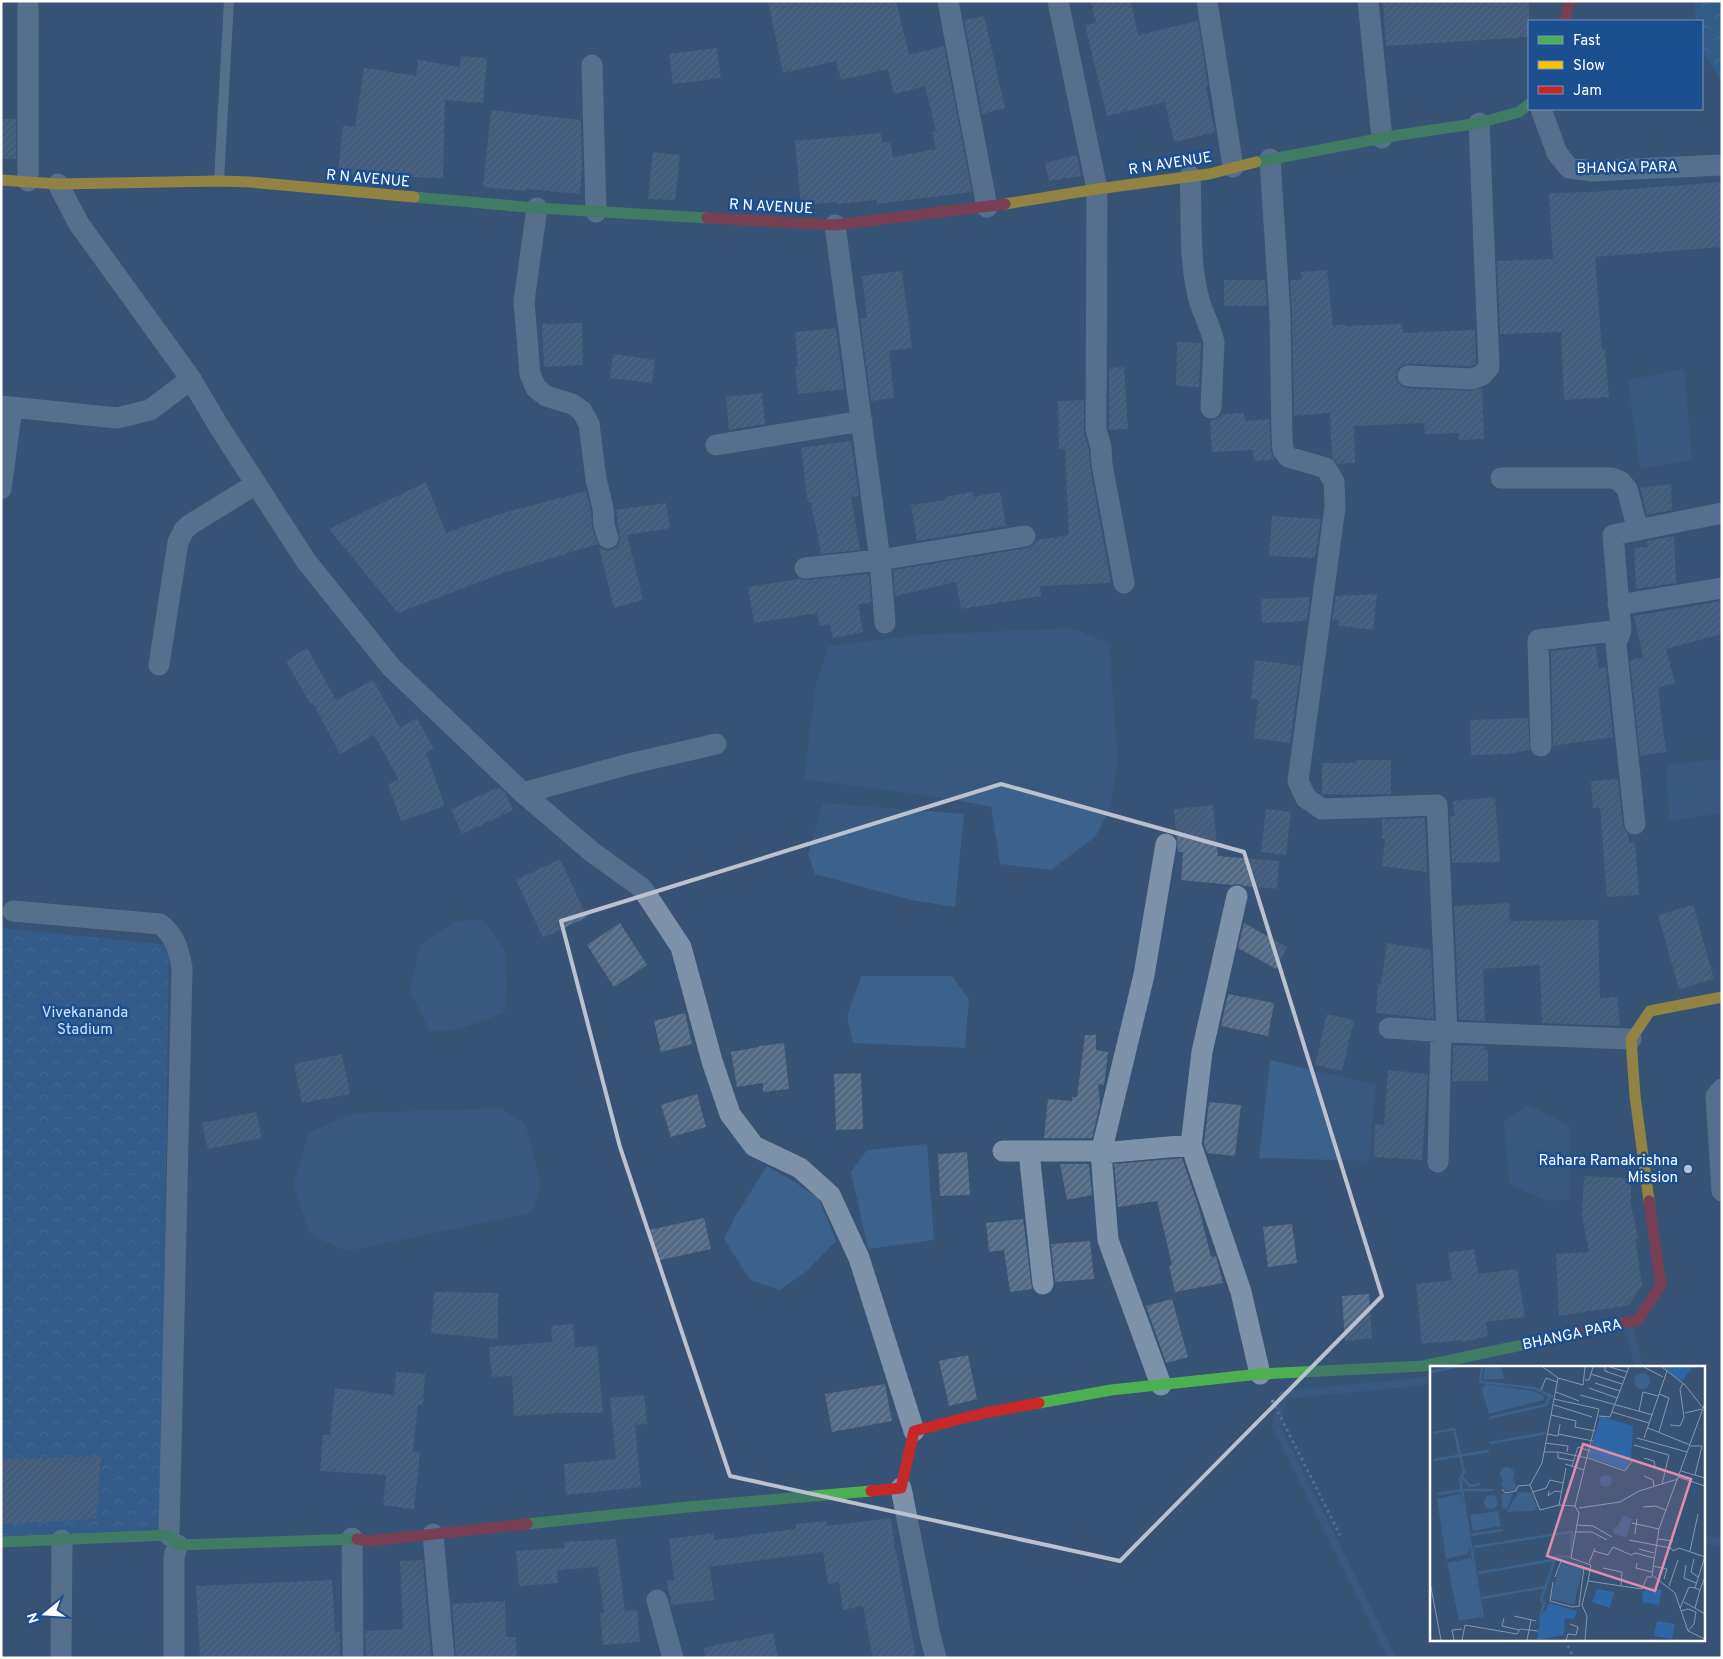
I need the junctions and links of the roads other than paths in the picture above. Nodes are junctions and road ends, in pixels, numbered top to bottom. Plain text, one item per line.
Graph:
1 (28, 1) edge
2 (229, 1) edge
3 (948, 1) edge
4 (1058, 1) edge
5 (1207, 1) edge
6 (1368, 1) edge
7 (1570, 1) edge
8 (1564, 20) edge
9 (592, 65) dead end
10 (1528, 105) edge
11 (1541, 110) edge
12 (1479, 122) junction
13 (1382, 138) junction
14 (1270, 159) junction
15 (1722, 165) edge
16 (1233, 167) junction
17 (1190, 176) junction
18 (1, 180) edge
19 (219, 181) junction
20 (28, 182) junction
21 (58, 184) junction
22 (1098, 189) junction
23 (987, 207) junction
24 (537, 208) junction
25 (596, 212) junction
26 (835, 225) junction
27 (1408, 376) dead end
28 (191, 379) junction
29 (7, 407) edge
30 (1211, 408) dead end
31 (862, 421) junction
32 (716, 446) dead end
33 (1501, 478) dead end
34 (256, 484) junction
35 (1, 488) edge
36 (1722, 513) edge
37 (1638, 530) junction
38 (1025, 536) dead end
39 (608, 538) dead end
40 (880, 560) junction
41 (805, 568) dead end
42 (1124, 584) dead end
43 (1722, 588) edge
44 (1618, 605) junction
45 (885, 623) dead end
46 (1621, 630) junction
47 (158, 665) dead end
48 (716, 744) dead end
49 (1540, 746) dead end
50 (523, 793) junction
51 (1635, 824) dead end
52 (1166, 844) dead end
53 (1237, 896) dead end
54 (13, 911) dead end
55 (1722, 997) edge
56 (1389, 1028) dead end
57 (1444, 1031) junction
58 (1631, 1039) junction
59 (1722, 1089) edge
60 (1191, 1145) junction
61 (1003, 1151) dead end
62 (1029, 1152) junction
63 (1101, 1152) junction
64 (1438, 1162) dead end
65 (1722, 1191) edge
66 (1042, 1284) dead end
67 (1260, 1374) junction
68 (1161, 1385) junction
69 (914, 1431) junction
70 (901, 1488) junction
71 (433, 1534) junction
72 (352, 1538) junction
73 (62, 1540) junction
74 (174, 1540) junction
75 (1, 1542) edge
76 (656, 1600) dead end
77 (61, 1658) edge
78 (174, 1658) edge
79 (353, 1658) edge
80 (444, 1658) edge
81 (673, 1658) edge
82 (936, 1658) edge

1 - 20 street
2 - 19 lane
3 - 23 street
4 - 22 street
5 - 16 street
6 - 13 street
7 - 8 street
9 - 25 street
10 - 12 street, R N AVENUE
11 - 15 street, BHANGA PARA
12 - 13 street, R N AVENUE
12 - 27 street
13 - 14 street, R N AVENUE
14 - 16 street, R N AVENUE
14 - 57 street
16 - 17 street, R N AVENUE
17 - 22 street, R N AVENUE
17 - 30 street
18 - 20 street, R N AVENUE
19 - 21 street, R N AVENUE
19 - 24 street, R N AVENUE
20 - 21 street, R N AVENUE
21 - 28 street
22 - 23 street, R N AVENUE
22 - 42 street
23 - 26 street, R N AVENUE
24 - 25 street, R N AVENUE
24 - 39 street
25 - 26 street, R N AVENUE
26 - 31 street
28 - 29 street
28 - 34 street
29 - 35 street
31 - 32 street
31 - 40 street
33 - 37 street
34 - 47 street
34 - 50 street
36 - 37 street
37 - 44 street
38 - 40 street
40 - 41 street
40 - 45 street
43 - 44 street
44 - 46 street
46 - 49 street
46 - 51 street
48 - 50 street
50 - 69 street
52 - 63 street
53 - 60 street
54 - 74 street
55 - 58 street
56 - 57 street
57 - 58 street
57 - 64 street
58 - 67 street, BHANGA PARA
59 - 65 street
60 - 63 street
60 - 67 street
61 - 62 street
62 - 63 street
62 - 66 street
63 - 68 street
67 - 68 street, BHANGA PARA
68 - 69 street, BHANGA PARA
69 - 70 street
70 - 71 street
70 - 82 street
71 - 72 street
71 - 80 street
72 - 74 street
72 - 79 street
73 - 74 street
73 - 75 street
73 - 77 street
74 - 78 street
76 - 81 street

